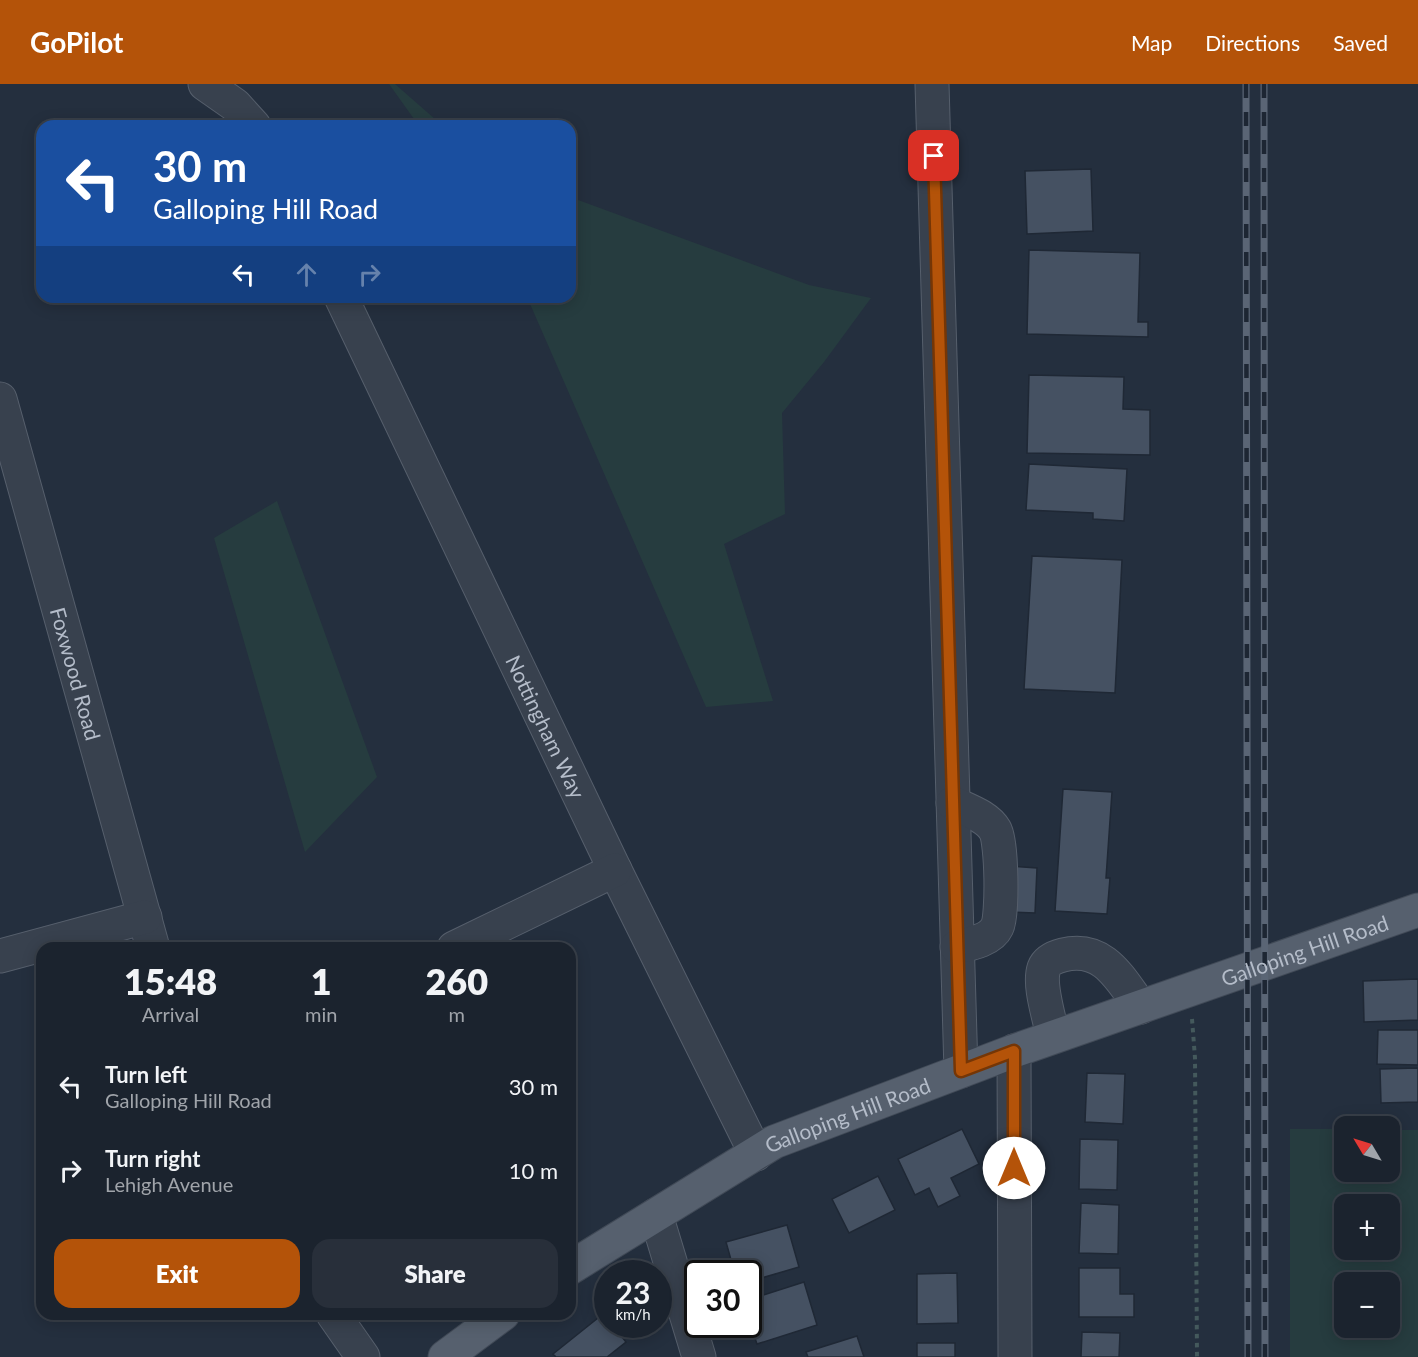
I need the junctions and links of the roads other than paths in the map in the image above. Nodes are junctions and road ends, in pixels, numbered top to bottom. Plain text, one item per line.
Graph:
1 (205, 84) edge
2 (932, 84) edge
3 (249, 120) edge
4 (344, 303) edge
5 (0, 399) edge
6 (953, 803) junction
7 (615, 870) junction
8 (1418, 910) edge
9 (149, 933) edge
10 (91, 942) edge
11 (466, 942) edge
12 (957, 947) junction
13 (36, 950) edge
14 (0, 956) edge
15 (1141, 1007) junction
16 (1053, 1037) junction
17 (1014, 1051) junction
18 (961, 1071) junction
19 (756, 1154) junction
20 (656, 1215) junction
21 (576, 1264) edge
22 (337, 1320) edge
23 (495, 1320) edge
24 (363, 1357) edge
25 (445, 1357) edge
26 (699, 1357) edge
27 (1015, 1357) edge

1 - 3 street
2 - 6 street
4 - 7 street, Nottingham Way
5 - 9 street, Foxwood Road
6 - 12 street
6 - 12 street
7 - 11 street
7 - 19 street, Nottingham Way
8 - 15 main road, Galloping Hill Road
9 - 10 street
12 - 18 street
13 - 14 street
15 - 16 main road, Galloping Hill Road
15 - 16 street
16 - 17 main road, Galloping Hill Road
17 - 18 main road, Galloping Hill Road
17 - 27 street
18 - 19 main road, Galloping Hill Road
19 - 20 main road, Galloping Hill Road
20 - 21 main road, Galloping Hill Road
20 - 26 street
22 - 24 street
23 - 25 main road

